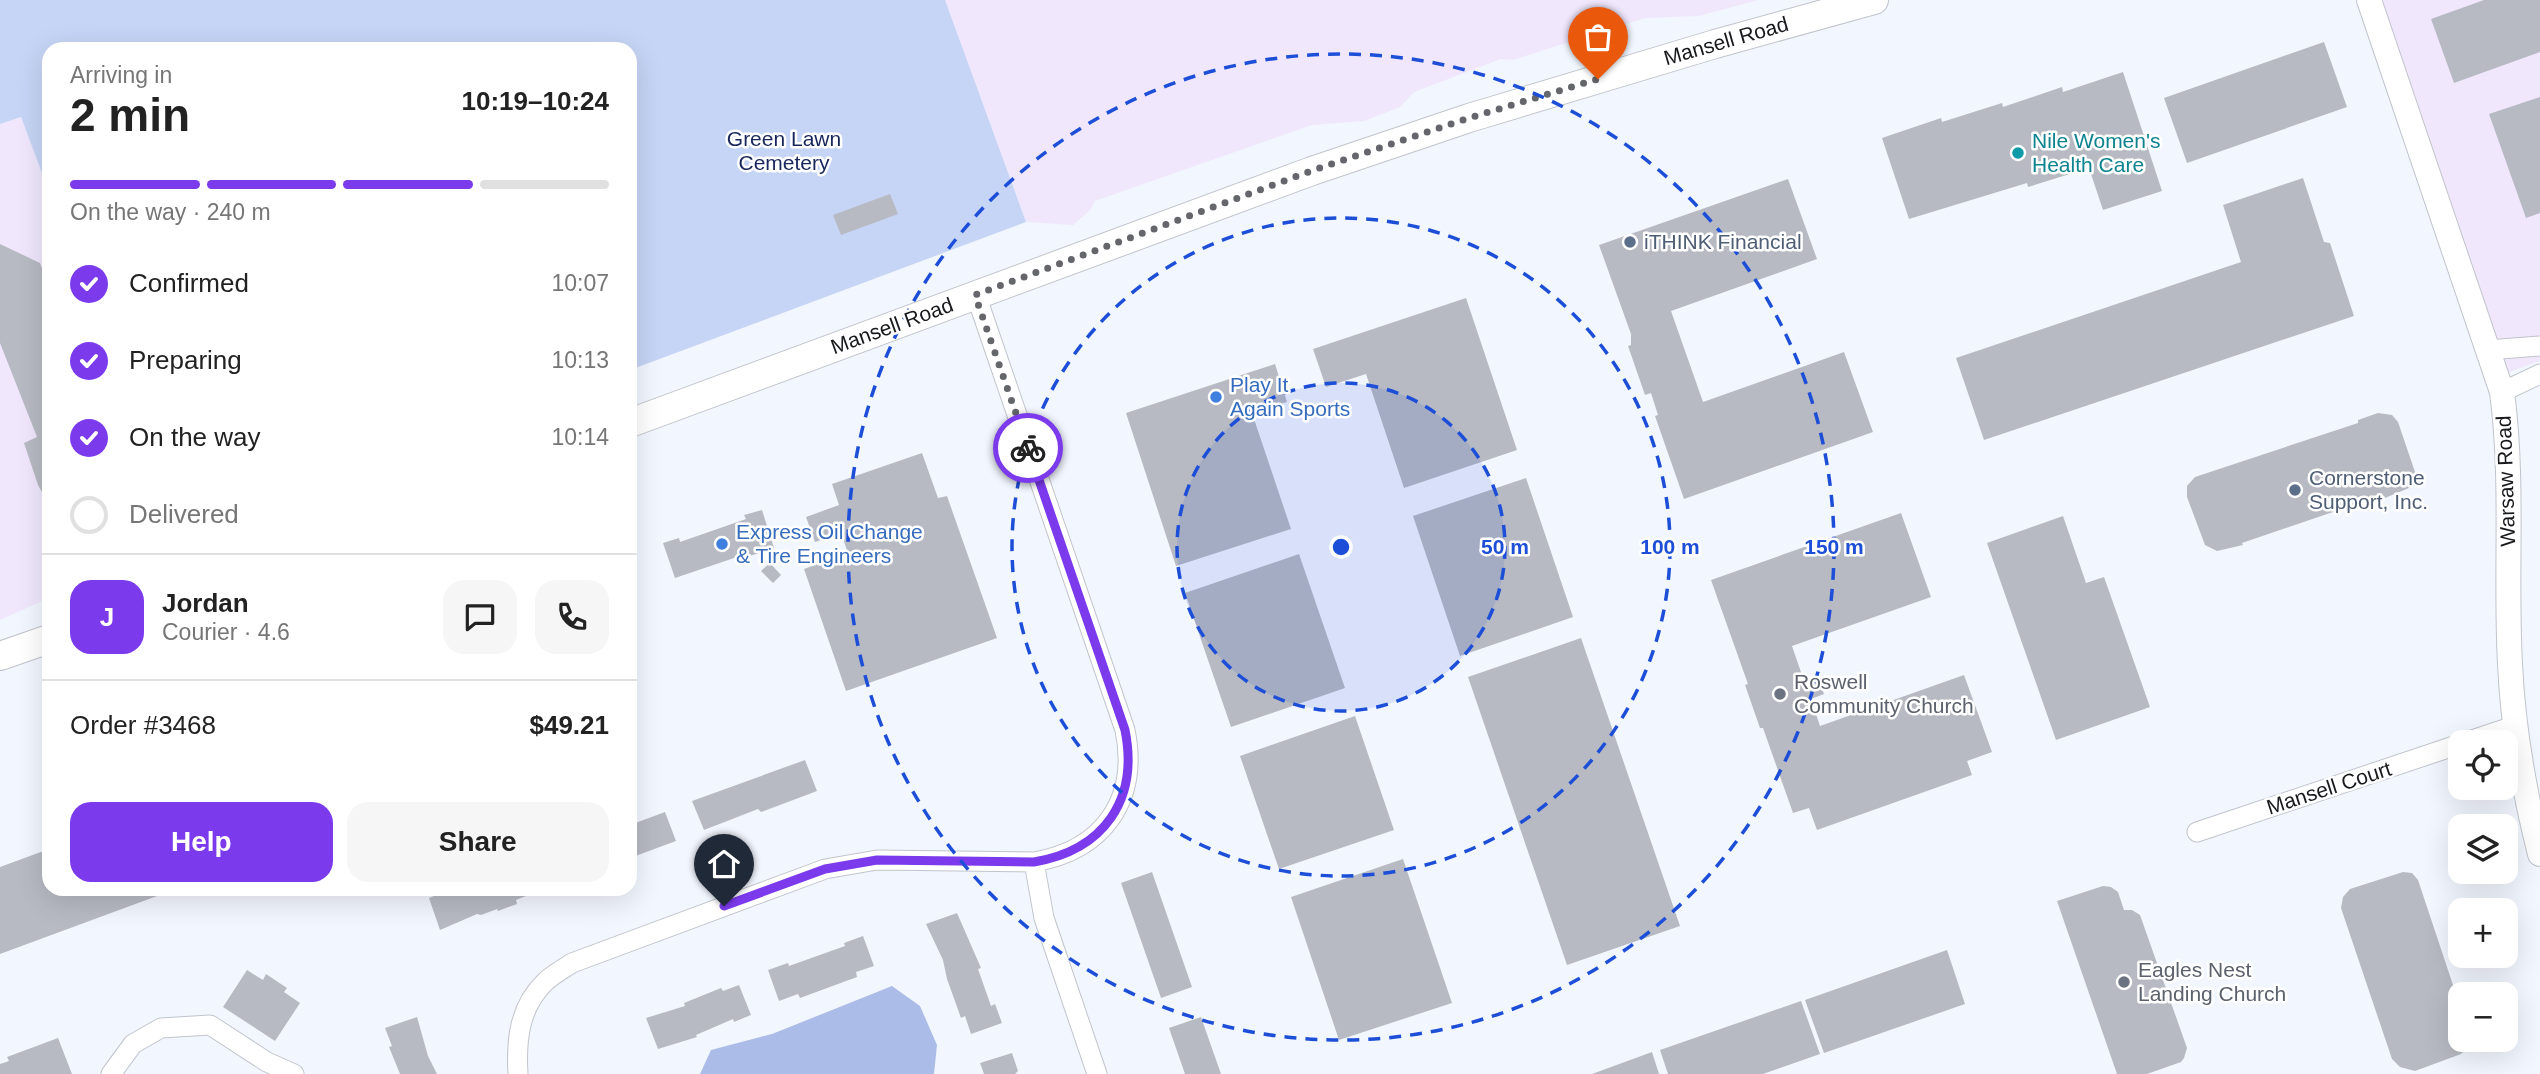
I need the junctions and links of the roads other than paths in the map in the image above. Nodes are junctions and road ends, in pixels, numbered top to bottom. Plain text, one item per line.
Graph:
1 (1874, 0) edge
2 (2369, 0) edge
3 (975, 295) junction
4 (2540, 346) edge
5 (2487, 350) junction
6 (2540, 374) edge
7 (2502, 391) junction
8 (637, 420) edge
9 (42, 641) edge
10 (0, 656) edge
11 (2514, 726) junction
12 (2502, 730) edge
13 (2448, 748) edge
14 (2197, 832) dead end
15 (2540, 854) edge
16 (1034, 862) junction
17 (111, 1074) edge
18 (294, 1074) edge
19 (518, 1074) edge
20 (1097, 1074) edge

1 - 3 main road, Mansell Road
2 - 5 street, Warsaw Road
3 - 8 main road, Mansell Road
3 - 16 street
4 - 5 street
5 - 7 street, Warsaw Road
6 - 7 street
7 - 11 street, Warsaw Road
9 - 10 main road
11 - 12 street
11 - 15 street, Warsaw Road
13 - 14 street, Mansell Court
16 - 19 street
16 - 20 street
17 - 18 street

